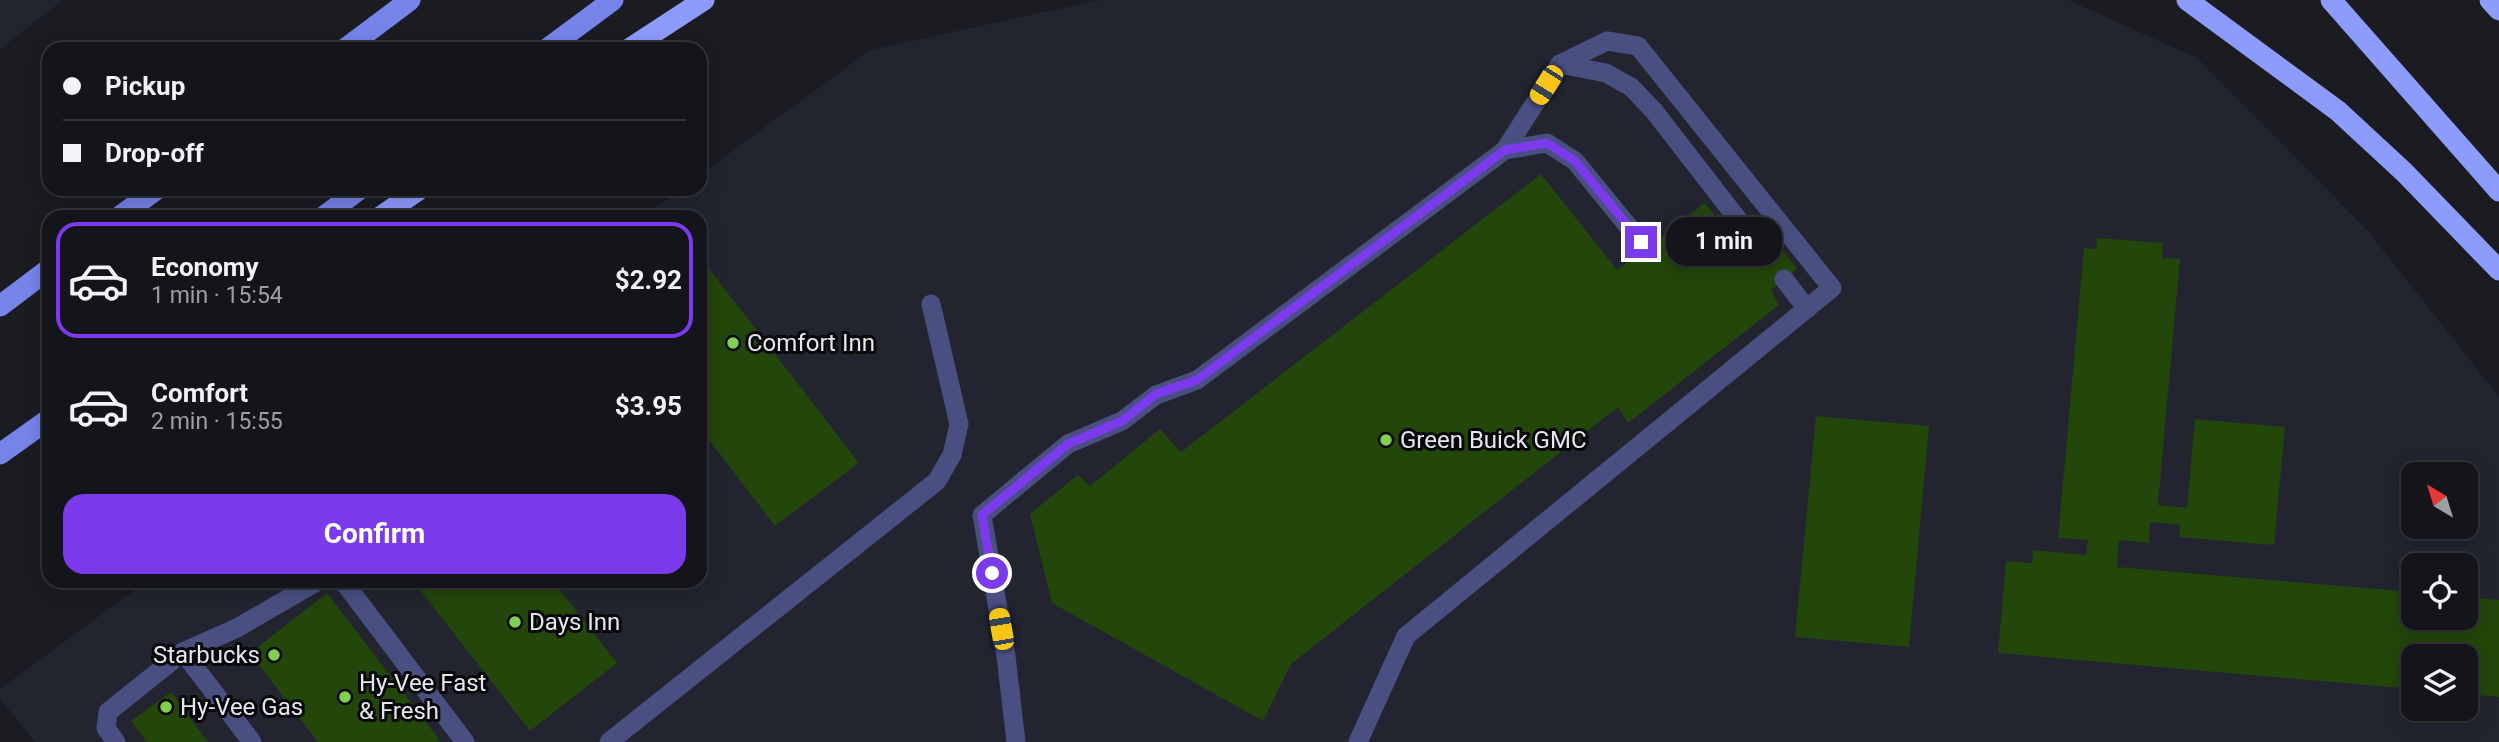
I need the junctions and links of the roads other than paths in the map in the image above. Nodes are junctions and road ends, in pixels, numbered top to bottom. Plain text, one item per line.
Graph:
1 (410, 0) edge
2 (613, 0) edge
3 (704, 0) edge
4 (2187, 0) edge
5 (2331, 0) edge
6 (2490, 0) edge
7 (2499, 10) edge
8 (354, 42) edge
9 (556, 42) edge
10 (640, 42) edge
11 (1560, 64) junction
12 (1505, 150) junction
13 (2499, 191) edge
14 (148, 196) edge
15 (351, 196) edge
16 (410, 196) edge
17 (128, 210) edge
18 (332, 210) edge
19 (390, 210) edge
20 (1743, 226) dead end
21 (1641, 242) dead end
22 (2499, 270) edge
23 (42, 275) edge
24 (1784, 279) dead end
25 (931, 304) dead end
26 (0, 306) edge
27 (1807, 309) junction
28 (42, 424) edge
29 (0, 454) edge
30 (306, 588) edge
31 (348, 588) edge
32 (183, 652) junction
33 (116, 742) edge
34 (252, 742) edge
35 (465, 742) edge
36 (609, 742) edge
37 (1016, 742) edge
38 (1358, 742) edge

1 - 8 main road
2 - 9 main road
3 - 10 highway
4 - 22 highway
5 - 13 highway
6 - 7 highway
11 - 12 lane
11 - 20 lane
11 - 27 lane
12 - 21 lane
12 - 37 lane
14 - 17 main road
15 - 18 main road
16 - 19 highway
23 - 26 main road
24 - 27 lane
25 - 36 lane
27 - 38 lane
28 - 29 main road
30 - 32 lane
31 - 35 lane
32 - 33 lane
32 - 34 lane

